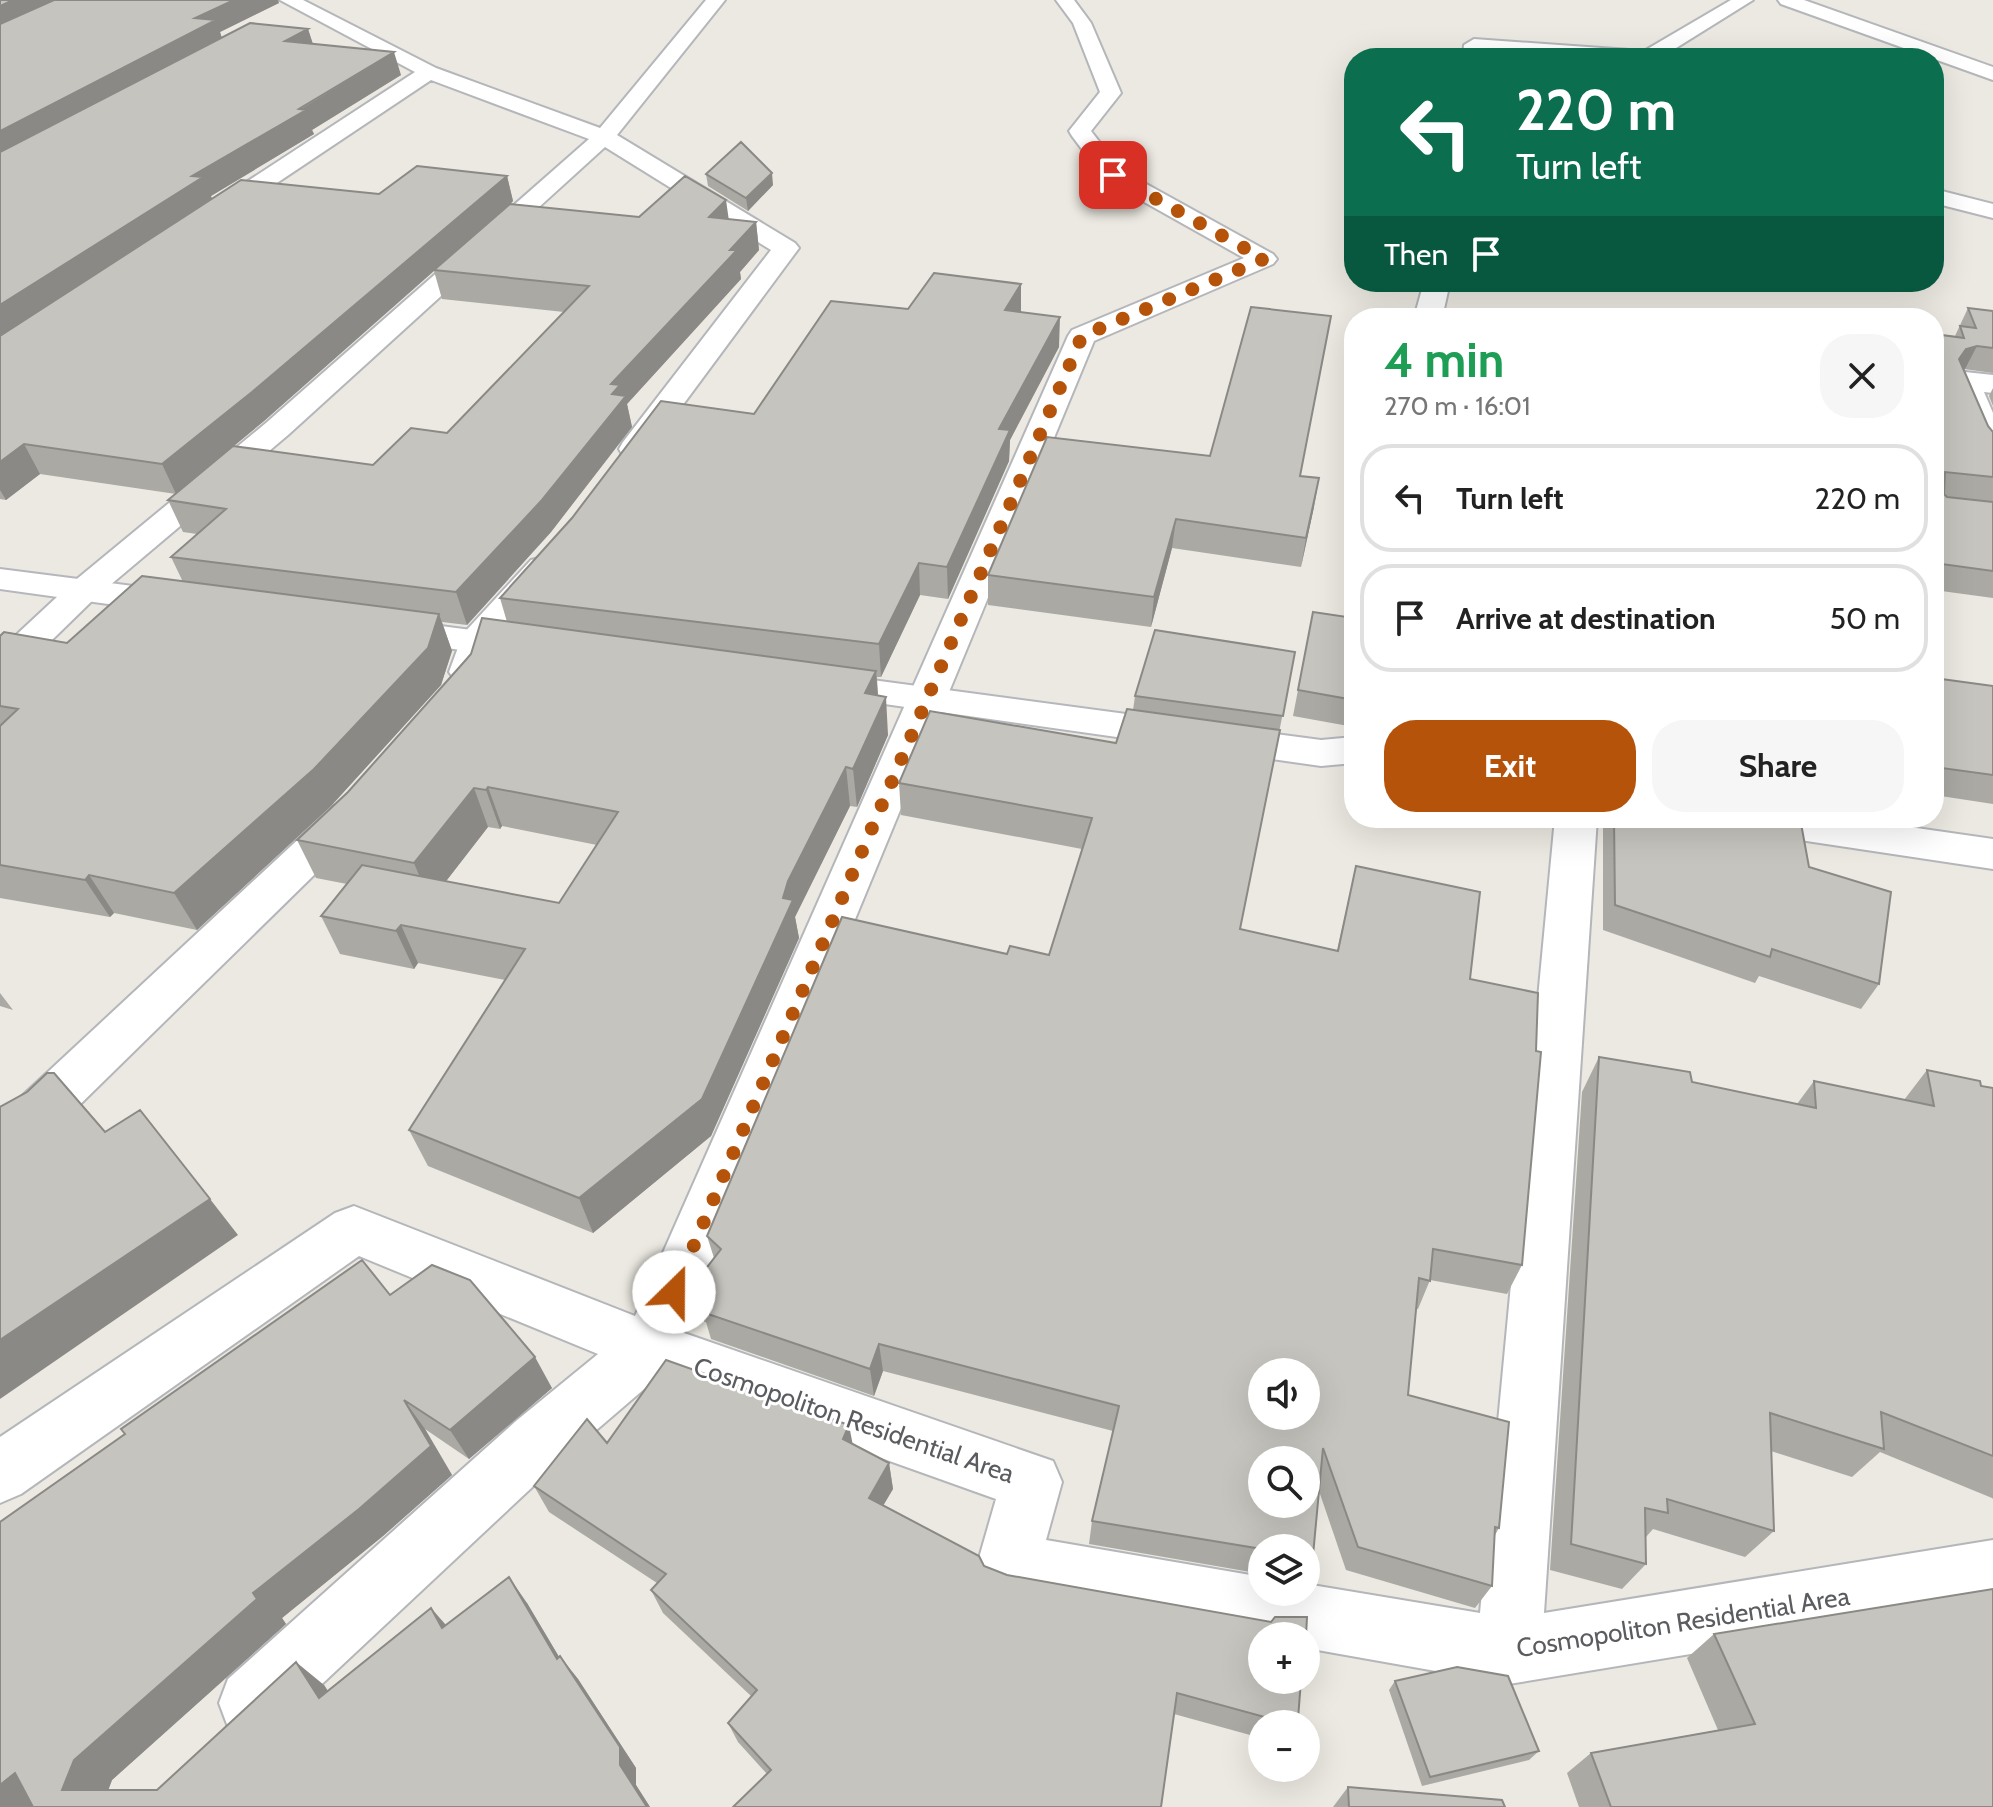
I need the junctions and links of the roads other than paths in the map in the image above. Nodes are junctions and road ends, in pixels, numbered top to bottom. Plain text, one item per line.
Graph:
1 (716, 0) edge
2 (1065, 0) edge
3 (1744, 0) edge
4 (1787, 0) edge
5 (298, 5) edge
6 (278, 24) edge
7 (1474, 48) edge
8 (1518, 48) edge
9 (1663, 48) edge
10 (1921, 48) edge
11 (1944, 56) edge
12 (429, 72) junction
13 (1993, 74) edge
14 (604, 137) junction
15 (1944, 199) edge
16 (1993, 211) edge
17 (190, 230) edge
18 (1993, 384) edge
19 (1993, 449) edge
20 (611, 480) edge
21 (565, 541) edge
22 (0, 579) edge
23 (84, 590) junction
24 (209, 607) edge
25 (351, 625) edge
26 (476, 642) junction
27 (570, 654) edge
28 (0, 670) edge
29 (787, 681) edge
30 (927, 698) junction
31 (452, 702) edge
32 (1344, 751) edge
33 (369, 795) edge
34 (1575, 828) edge
35 (1815, 828) edge
36 (1993, 854) edge
37 (0, 1135) edge
38 (649, 1348) junction
39 (0, 1473) edge
40 (1993, 1572) edge
41 (1509, 1651) junction
42 (209, 1743) edge

1 - 14 street
2 - 30 street
3 - 9 street
4 - 10 street
5 - 6 street
5 - 12 street
7 - 8 street
11 - 13 street
12 - 14 street
12 - 17 street
14 - 20 street
14 - 23 street
15 - 16 street
18 - 19 street
21 - 26 street
22 - 23 street
23 - 24 street
23 - 28 street
25 - 26 street
26 - 27 street
26 - 31 street
29 - 30 street
30 - 32 street
30 - 38 street
33 - 37 street
34 - 41 street
35 - 36 street
38 - 39 street
38 - 41 street, Cosmopoliton Residential Area
38 - 42 street
40 - 41 street, Cosmopoliton Residential Area

